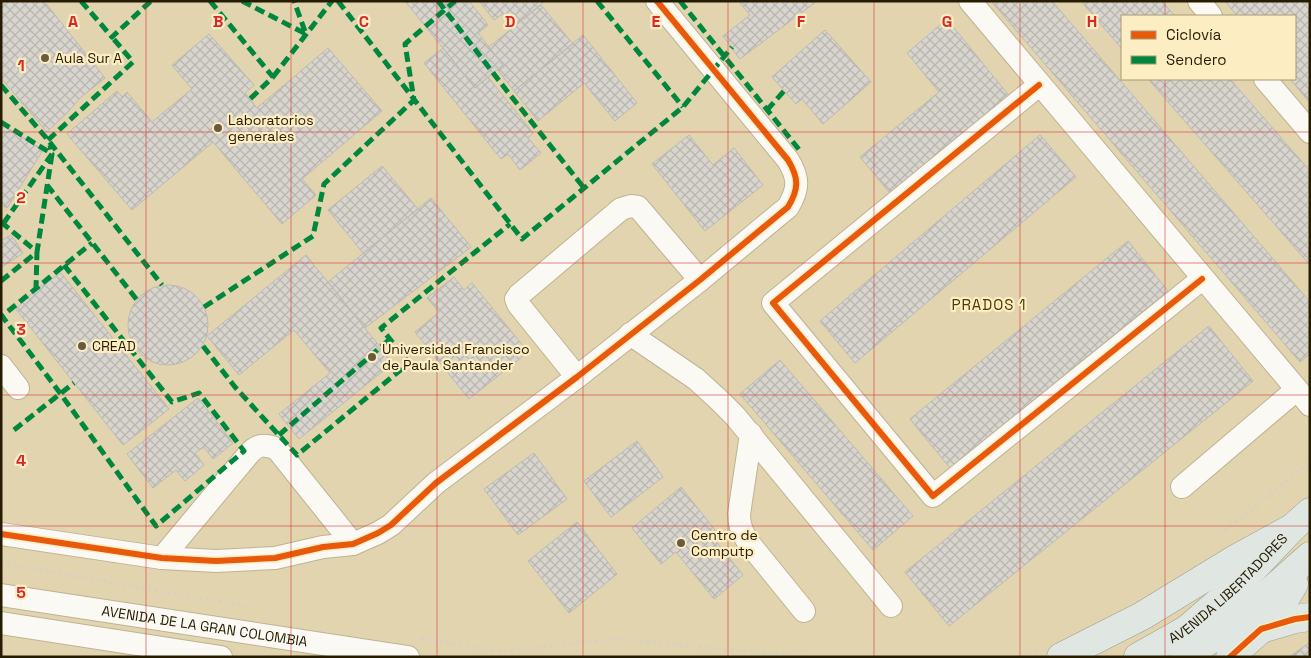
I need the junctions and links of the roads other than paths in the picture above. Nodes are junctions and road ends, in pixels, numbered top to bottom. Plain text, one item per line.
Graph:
1 (657, 1) edge
2 (970, 1) edge
3 (1199, 1) edge
4 (1210, 15) edge
5 (1265, 80) edge
6 (1039, 85) junction
7 (1310, 132) edge
8 (1202, 279) junction
9 (700, 280) junction
10 (630, 334) junction
11 (1, 366) edge
12 (577, 377) junction
13 (18, 388) dead end
14 (1303, 398) edge
15 (751, 434) junction
16 (1182, 487) dead end
17 (1301, 520) edge
18 (1, 534) edge
19 (353, 544) junction
20 (1310, 556) edge
21 (162, 558) junction
22 (1310, 560) edge
23 (1, 595) edge
24 (891, 606) dead end
25 (804, 611) dead end
26 (1310, 617) edge
27 (1, 623) edge
28 (1261, 629) junction
29 (212, 656) edge
30 (408, 657) edge
31 (1061, 657) edge
32 (1138, 657) edge
33 (1184, 657) edge
34 (1230, 657) edge

1 - 9 street
2 - 6 street
3 - 4 street
5 - 7 street
6 - 8 street
6 - 8 street
8 - 14 street
9 - 10 street
9 - 12 street
10 - 12 street
10 - 15 street
11 - 13 street
12 - 19 street
14 - 16 street
15 - 24 street
15 - 25 street
17 - 31 main road
17 - 32 main road, AVENIDA LIBERTADORES
18 - 21 street
19 - 21 street
19 - 21 street
20 - 33 main road, AVENIDA LIBERTADORES
22 - 28 main road
23 - 30 street, AVENIDA DE LA GRAN COLOMBIA
26 - 28 main road
27 - 29 street, AVENIDA DE LA GRAN COLOMBIA
28 - 34 main road

